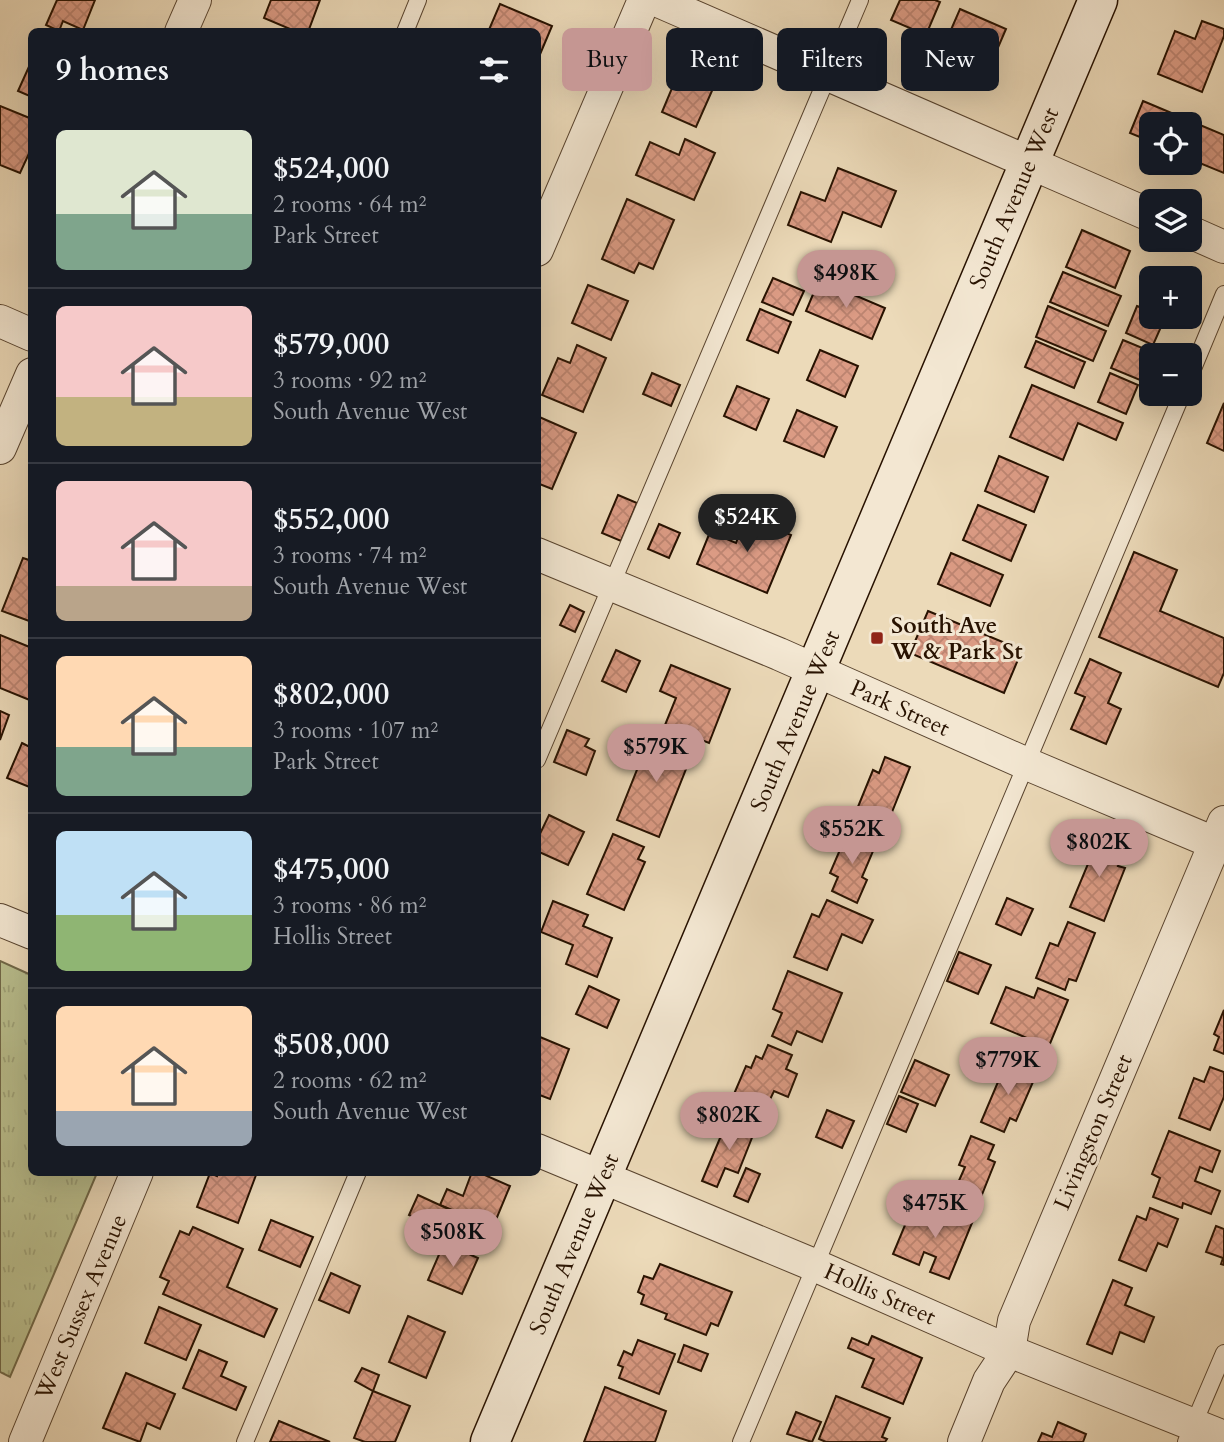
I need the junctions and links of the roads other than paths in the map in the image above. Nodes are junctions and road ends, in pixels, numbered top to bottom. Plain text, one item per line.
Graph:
1 (195, 0) edge
2 (418, 0) edge
3 (644, 0) edge
4 (656, 0) edge
5 (860, 0) edge
6 (1098, 0) edge
7 (183, 28) edge
8 (407, 28) edge
9 (848, 28) edge
10 (777, 53) edge
11 (820, 91) edge
12 (864, 91) edge
13 (1028, 163) junction
14 (1139, 210) edge
15 (1202, 237) edge
16 (541, 241) edge
17 (1224, 247) edge
18 (1224, 294) edge
19 (0, 321) edge
20 (28, 333) edge
21 (1202, 347) edge
22 (28, 383) edge
23 (1177, 406) edge
24 (0, 448) edge
25 (541, 556) edge
26 (613, 585) junction
27 (816, 671) junction
28 (541, 751) edge
29 (1027, 764) junction
30 (1221, 838) edge
31 (541, 1152) edge
32 (135, 1176) edge
33 (356, 1176) edge
34 (602, 1179) junction
35 (814, 1265) junction
36 (1009, 1351) junction
37 (1224, 1353) edge
38 (1190, 1433) edge
39 (1224, 1437) edge
40 (24, 1442) edge
41 (245, 1442) edge
42 (490, 1442) edge
43 (741, 1442) edge
44 (964, 1442) edge

1 - 7 street
2 - 8 lane
3 - 16 street
4 - 10 street
5 - 9 lane
6 - 13 street, South Avenue West
11 - 26 lane
12 - 13 street
13 - 14 street
13 - 27 street, South Avenue West
15 - 17 street
18 - 21 lane
19 - 20 street
22 - 24 street
23 - 29 lane
25 - 26 street, Park Street
26 - 27 street, Park Street
26 - 28 lane
27 - 29 street, Park Street
27 - 34 street, South Avenue West
29 - 30 street, Park Street
29 - 35 lane
30 - 36 street, Livingston Street
31 - 34 street, Hollis Street
32 - 40 street, West Sussex Avenue
33 - 41 lane
34 - 35 street, Hollis Street
34 - 42 street, South Avenue West
35 - 36 street, Hollis Street
35 - 43 lane
36 - 38 street, Hollis Street
36 - 44 street, Livingston Street
37 - 38 lane
38 - 39 street, Hollis Street

